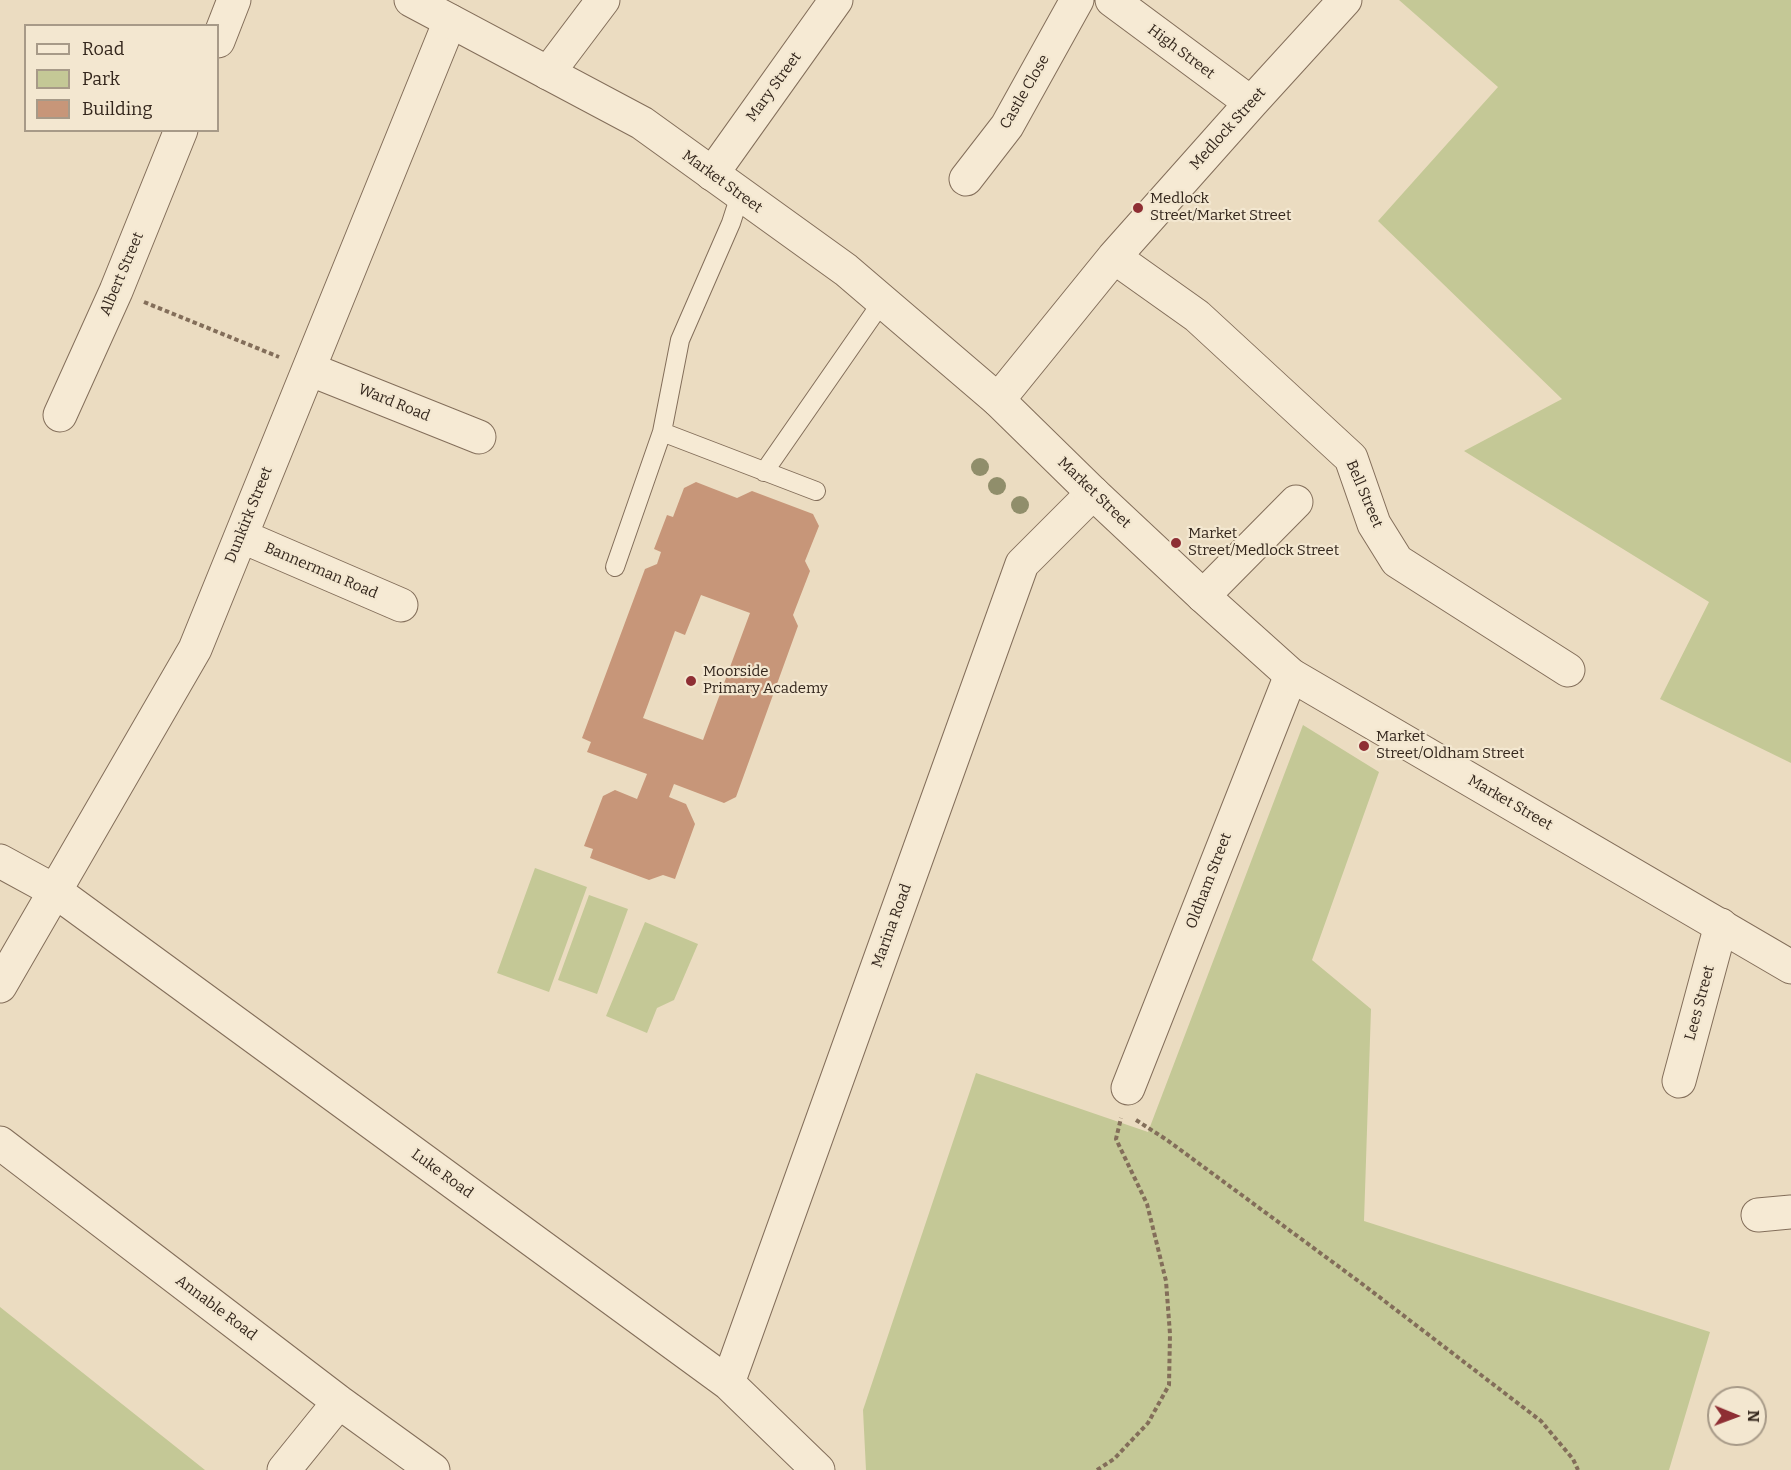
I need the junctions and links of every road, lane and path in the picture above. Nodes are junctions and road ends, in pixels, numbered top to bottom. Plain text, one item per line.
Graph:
1 (234, 0) edge
2 (411, 0) edge
3 (603, 0) edge
4 (836, 0) edge
5 (1077, 0) edge
6 (1112, 0) edge
7 (1346, 0) edge
8 (450, 21) junction
9 (219, 38) edge
10 (548, 73) junction
11 (1251, 103) junction
12 (180, 132) edge
13 (712, 174) junction
14 (966, 180) dead end
15 (740, 195) junction
16 (1114, 257) junction
17 (116, 291) junction
18 (882, 302) junction
19 (309, 369) junction
20 (998, 400) junction
21 (60, 415) dead end
22 (662, 432) junction
23 (479, 436) dead end
24 (764, 472) junction
25 (816, 491) dead end
26 (1093, 493) junction
27 (1296, 502) dead end
28 (241, 536) junction
29 (615, 567) dead end
30 (1203, 596) junction
31 (401, 605) dead end
32 (1568, 670) dead end
33 (1291, 675) junction
34 (0, 861) edge
35 (55, 891) junction
36 (1721, 925) junction
37 (1791, 967) edge
38 (0, 986) edge
39 (1679, 1081) dead end
40 (1125, 1100) junction
41 (0, 1143) edge
42 (1791, 1212) edge
43 (1758, 1215) dead end
44 (728, 1383) junction
45 (339, 1402) junction
46 (284, 1470) edge
47 (434, 1470) edge
48 (819, 1470) edge
49 (1096, 1470) edge
50 (1578, 1470) edge

1 - 9 street
2 - 8 street, Market Street
3 - 10 street
4 - 13 street, Mary Street
5 - 14 street, Castle Close
6 - 11 street, High Street
7 - 11 street, Medlock Street
8 - 10 street, Market Street
8 - 19 street, Dunkirk Street
10 - 13 street, Market Street
11 - 16 street, Medlock Street
12 - 17 street, Albert Street
13 - 15 street, Market Street
15 - 18 street, Market Street
15 - 22 lane
16 - 20 street, Medlock Street
16 - 32 street, Bell Street
17 - 19 path
17 - 21 street, Albert Street
18 - 20 street, Market Street
18 - 24 lane
19 - 23 street, Ward Road
19 - 28 street, Dunkirk Street
20 - 26 street, Market Street
22 - 24 lane
22 - 29 lane
24 - 25 lane
26 - 30 street, Market Street
26 - 44 street, Marina Road
27 - 30 street
28 - 31 street, Bannerman Road
28 - 35 street, Dunkirk Street
30 - 33 street, Market Street
33 - 36 street, Market Street
33 - 40 street, Oldham Street
34 - 35 street, Luke Road
35 - 38 street, Dunkirk Street
35 - 44 street, Luke Road
36 - 37 street, Market Street
36 - 39 street, Lees Street
40 - 49 path
40 - 50 path
41 - 45 street, Annable Road
42 - 43 street
44 - 48 street, Luke Road
45 - 46 street
45 - 47 street, Annable Road

